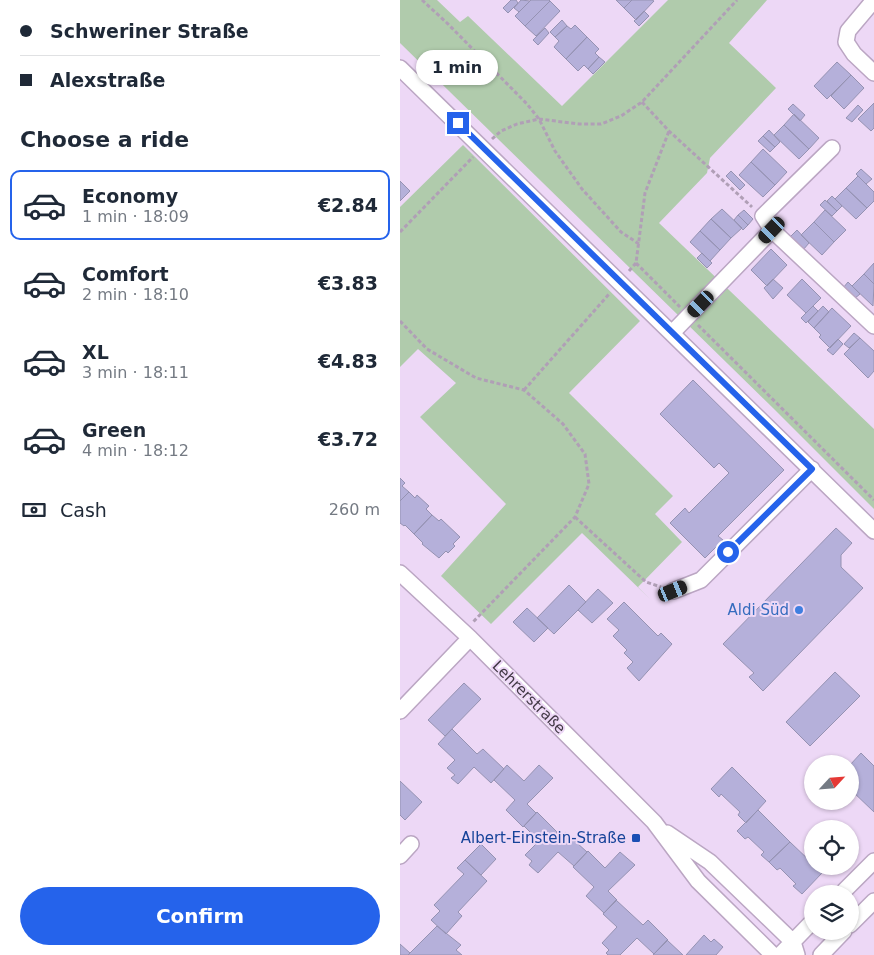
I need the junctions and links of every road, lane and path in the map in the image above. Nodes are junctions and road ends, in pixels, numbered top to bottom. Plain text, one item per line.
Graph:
1 (422, 0) edge
2 (737, 0) edge
3 (874, 0) edge
4 (874, 73) edge
5 (402, 75) edge
6 (642, 102) junction
7 (539, 119) junction
8 (669, 131) junction
9 (483, 148) junction
10 (832, 148) dead end
11 (763, 216) junction
12 (772, 230) junction
13 (400, 232) edge
14 (639, 244) junction
15 (636, 263) junction
16 (620, 282) junction
17 (689, 316) junction
18 (400, 321) edge
19 (874, 326) edge
20 (672, 333) junction
21 (524, 390) junction
22 (812, 469) junction
23 (874, 500) edge
24 (576, 517) junction
25 (871, 522) edge
26 (400, 573) edge
27 (673, 591) joint
28 (467, 635) junction
29 (400, 712) edge
30 (656, 825) junction
31 (411, 844) dead end
32 (400, 856) edge
33 (874, 861) edge
34 (850, 885) edge
35 (874, 901) edge
36 (859, 916) edge
37 (804, 935) edge
38 (835, 940) edge
39 (795, 949) edge
40 (773, 955) edge
41 (780, 955) edge
42 (821, 955) edge

1 - 7 path
2 - 6 path
3 - 4 street
5 - 9 street
6 - 7 path
6 - 8 path
7 - 9 path
7 - 14 path
8 - 11 path
8 - 14 path
9 - 13 path
9 - 16 street
10 - 11 street
11 - 12 street
12 - 17 street
12 - 19 street
14 - 15 path
15 - 16 path
15 - 17 path
16 - 20 street
16 - 21 path
17 - 20 street
17 - 23 path
18 - 21 path
20 - 22 street
21 - 24 path
22 - 25 street
22 - 27 street
24 - 27 path
24 - 28 path
26 - 28 street, Lehrerstraße
28 - 29 street
28 - 30 street, Lehrerstraße
30 - 39 street, Lehrerstraße
30 - 40 street, Lehrerstraße
31 - 32 street
33 - 34 street
35 - 36 street
37 - 39 street
38 - 42 street
39 - 41 street

